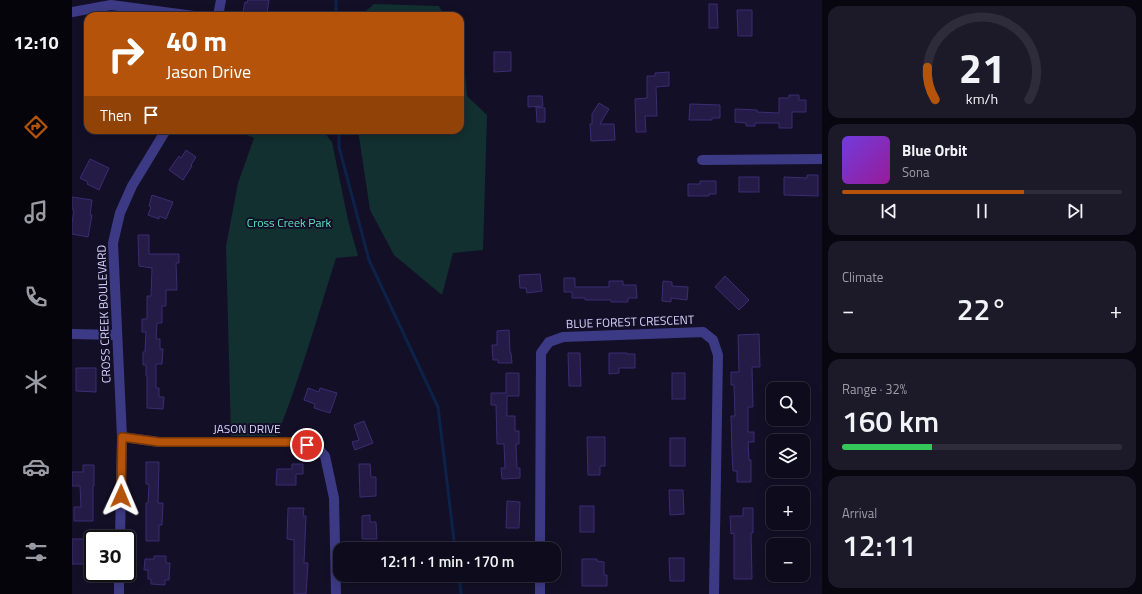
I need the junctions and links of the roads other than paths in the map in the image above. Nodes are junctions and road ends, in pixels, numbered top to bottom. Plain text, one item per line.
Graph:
1 (221, 0) edge
2 (72, 12) edge
3 (164, 12) edge
4 (219, 12) edge
5 (164, 134) edge
6 (822, 159) edge
7 (702, 160) dead end
8 (72, 334) edge
9 (117, 335) junction
10 (122, 437) junction
11 (120, 530) edge
12 (540, 542) edge
13 (119, 582) edge
14 (540, 582) edge
15 (119, 594) edge
16 (336, 594) edge
17 (540, 594) edge
18 (714, 594) edge

1 - 4 street
2 - 3 street
5 - 9 street, CROSS CREEK BOULEVARD
6 - 7 street
8 - 9 street
9 - 10 street, CROSS CREEK BOULEVARD
10 - 11 street, CROSS CREEK BOULEVARD
10 - 16 street, JASON DRIVE
12 - 18 street, BLUE FOREST CRESCENT
13 - 15 street
14 - 17 street

